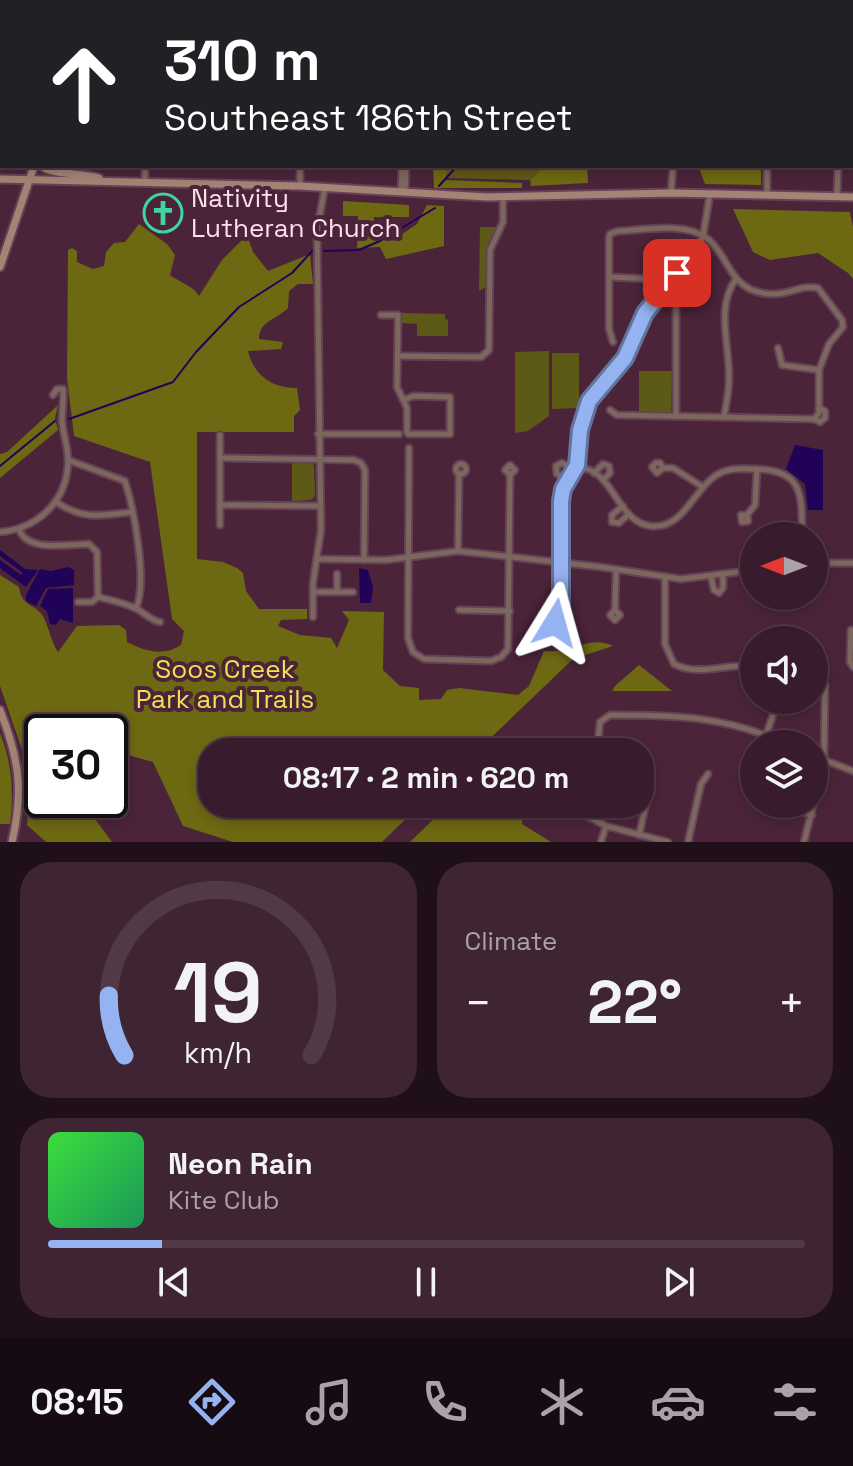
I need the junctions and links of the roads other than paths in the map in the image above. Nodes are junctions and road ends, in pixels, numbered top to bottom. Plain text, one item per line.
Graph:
1 (33, 168) edge
2 (45, 168) edge
3 (145, 168) edge
4 (300, 168) edge
5 (404, 168) edge
6 (673, 168) edge
7 (767, 168) edge
8 (838, 168) edge
9 (0, 179) edge
10 (29, 179) junction
11 (109, 181) junction
12 (145, 182) junction
13 (300, 186) junction
14 (325, 187) junction
15 (403, 192) junction
16 (671, 193) junction
17 (710, 194) junction
18 (767, 195) junction
19 (503, 197) junction
20 (837, 197) junction
21 (853, 197) edge
22 (703, 236) junction
23 (0, 267) edge
24 (609, 277) junction
25 (736, 279) junction
26 (664, 288) junction
27 (479, 294) dead end
28 (490, 294) junction
29 (381, 315) dead end
30 (613, 342) dead end
31 (778, 348) dead end
32 (398, 356) junction
33 (819, 370) junction
34 (53, 395) dead end
35 (404, 400) junction
36 (610, 410) dead end
37 (817, 414) junction
38 (676, 416) junction
39 (724, 417) junction
40 (318, 434) junction
41 (399, 434) dead end
42 (220, 435) dead end
43 (409, 448) dead end
44 (220, 458) junction
45 (321, 459) junction
46 (68, 460) junction
47 (576, 468) junction
48 (663, 468) dead end
49 (757, 470) junction
50 (459, 473) dead end
51 (594, 473) junction
52 (510, 475) dead end
53 (568, 479) junction
54 (603, 480) junction
55 (703, 487) junction
56 (56, 502) junction
57 (220, 505) junction
58 (321, 506) junction
59 (623, 506) junction
60 (132, 512) junction
61 (629, 514) junction
62 (747, 515) dead end
63 (802, 522) edge
64 (220, 525) dead end
65 (19, 529) junction
66 (0, 532) edge
67 (458, 551) junction
68 (408, 557) junction
69 (510, 557) junction
70 (318, 559) junction
71 (364, 560) junction
72 (561, 563) junction
73 (828, 563) edge
74 (853, 563) edge
75 (616, 571) junction
76 (740, 572) edge
77 (337, 574) dead end
78 (723, 575) junction
79 (711, 577) junction
80 (665, 578) junction
81 (313, 592) junction
82 (337, 592) junction
83 (353, 592) dead end
84 (98, 597) junction
85 (78, 602) dead end
86 (136, 608) junction
87 (459, 610) dead end
88 (615, 610) dead end
89 (510, 611) junction
90 (313, 617) dead end
91 (561, 618) dead end
92 (160, 622) dead end
93 (851, 630) dead end
94 (740, 667) edge
95 (853, 667) edge
96 (0, 710) edge
97 (773, 715) dead end
98 (750, 730) edge
99 (768, 730) edge
100 (598, 738) edge
101 (828, 762) edge
102 (853, 771) edge
103 (708, 774) dead end
104 (590, 818) edge
105 (643, 818) edge
106 (811, 818) edge
107 (606, 826) junction
108 (639, 835) junction
109 (12, 842) edge
110 (601, 842) edge
111 (668, 842) edge
112 (688, 842) edge
113 (804, 842) edge

1 - 10 main road
2 - 11 main road
3 - 12 street
4 - 13 street
5 - 15 street
6 - 16 street
7 - 18 street
8 - 20 street
9 - 10 main road
10 - 11 main road
10 - 23 main road
11 - 12 main road
12 - 13 main road
13 - 14 main road
14 - 15 main road
14 - 40 street
15 - 19 main road
16 - 17 main road
16 - 19 main road
17 - 18 main road
17 - 22 street
18 - 20 main road
19 - 28 street
20 - 21 main road
22 - 24 street
22 - 25 street
22 - 26 street
24 - 26 street
24 - 30 street
25 - 33 street
25 - 39 street
26 - 38 street
26 - 47 street
27 - 28 street
28 - 32 street
29 - 32 street
31 - 33 street
32 - 35 street
33 - 37 street
34 - 46 street
35 - 35 street
36 - 38 street
37 - 37 street
37 - 39 street
38 - 39 street
40 - 41 street
40 - 45 street
42 - 44 street
43 - 68 street
44 - 45 street
44 - 57 street
45 - 58 street
45 - 71 street
46 - 56 street
46 - 60 street
47 - 51 street
47 - 53 street
47 - 53 street
48 - 55 street
49 - 55 street
49 - 62 street
49 - 63 street
50 - 67 street
51 - 54 street
51 - 54 street
52 - 69 street
53 - 72 street
54 - 59 street
55 - 61 street
56 - 60 street
56 - 65 street
57 - 58 street
57 - 64 street
58 - 70 street
59 - 61 street
59 - 61 street
60 - 86 street
65 - 66 street
65 - 84 street
67 - 68 street
67 - 69 street
68 - 71 street
68 - 89 street
69 - 72 street
69 - 89 street
70 - 71 street
70 - 81 street
72 - 75 street
72 - 91 street
73 - 74 street
75 - 80 street
75 - 88 street
76 - 78 street
77 - 82 street
78 - 79 street
78 - 79 street
79 - 80 street
80 - 94 street
81 - 82 street
81 - 90 street
82 - 83 street
84 - 85 street
84 - 86 street
86 - 92 street
87 - 89 street
93 - 95 street
96 - 109 main road
97 - 99 street
98 - 100 street
101 - 102 street
103 - 112 street
104 - 107 street
105 - 108 street
106 - 113 street
107 - 108 street
107 - 110 street
108 - 111 street

